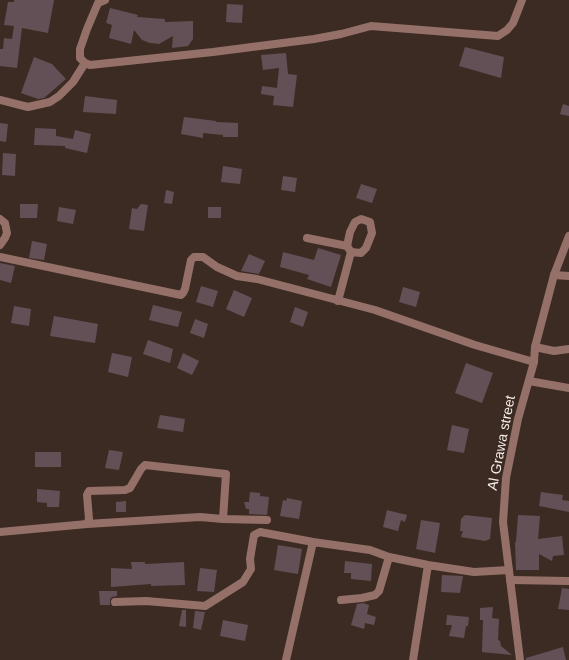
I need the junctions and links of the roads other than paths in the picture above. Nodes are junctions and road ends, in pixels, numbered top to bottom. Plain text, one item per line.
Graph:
1 (105, 0) edge
2 (522, 0) edge
3 (84, 63) junction
4 (0, 100) edge
5 (0, 219) edge
6 (569, 236) edge
7 (307, 238) dead end
8 (0, 245) edge
9 (0, 257) edge
10 (554, 275) junction
11 (569, 276) edge
12 (338, 301) junction
13 (535, 347) junction
14 (569, 349) edge
15 (534, 362) junction
16 (529, 381) junction
17 (569, 388) edge
18 (223, 519) junction
19 (267, 520) dead end
20 (87, 524) junction
21 (0, 532) edge
22 (313, 542) junction
23 (389, 557) junction
24 (428, 565) junction
25 (509, 570) junction
26 (510, 580) junction
27 (569, 581) edge
28 (341, 600) dead end
29 (115, 602) dead end
30 (286, 660) edge
31 (413, 660) edge
32 (520, 660) edge

1 - 3 street
2 - 3 street
3 - 4 street
5 - 8 street
6 - 10 street, Al Grawa street
7 - 12 street
9 - 12 street
10 - 11 street
10 - 13 street, Al Grawa street
12 - 15 street
13 - 14 street
13 - 15 street, Al Grawa street
15 - 16 street, Al Grawa street
16 - 17 street
16 - 25 street, Al Grawa street
18 - 19 street
18 - 20 street
18 - 20 street
20 - 21 street
22 - 23 street
22 - 29 street
22 - 30 street
23 - 24 street
23 - 28 street
24 - 25 street
24 - 31 street
25 - 26 street, Al Grawa street
26 - 27 street
26 - 32 street, Al Grawa street

